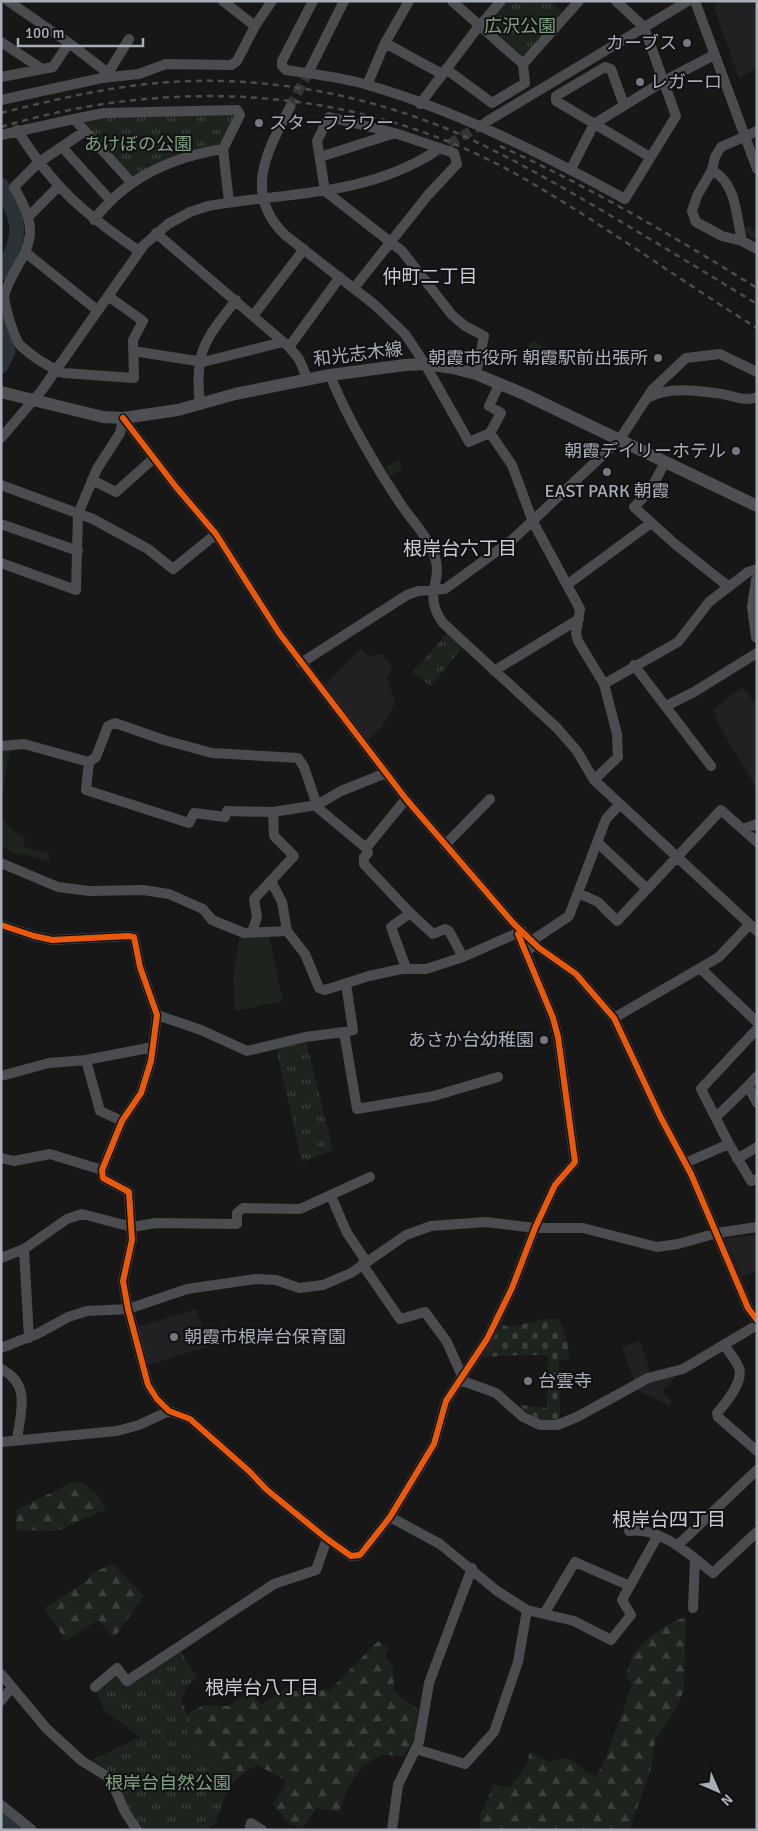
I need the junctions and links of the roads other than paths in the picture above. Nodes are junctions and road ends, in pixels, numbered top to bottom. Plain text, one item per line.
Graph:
1 (8, 1) edge
2 (223, 1) edge
3 (272, 1) edge
4 (313, 1) edge
5 (344, 1) edge
6 (409, 1) edge
7 (452, 1) edge
8 (501, 1) edge
9 (579, 1) edge
10 (616, 1) edge
11 (688, 1) edge
12 (695, 1) edge
13 (256, 26) junction
14 (480, 26) junction
15 (644, 27) junction
16 (129, 40) dead end
17 (1, 42) edge
18 (69, 43) junction
19 (385, 43) junction
20 (714, 55) junction
21 (523, 64) junction
22 (42, 69) junction
23 (310, 69) tunnel mouth
24 (444, 72) junction
25 (109, 75) junction
26 (1, 77) edge
27 (664, 80) junction
28 (368, 85) junction
29 (1, 100) edge
30 (420, 104) junction
31 (624, 105) junction
32 (290, 107) tunnel mouth
33 (74, 119) junction
34 (486, 122) tunnel mouth
35 (594, 124) junction
36 (17, 130) junction
37 (86, 131) junction
38 (757, 131) edge
39 (395, 132) junction
40 (1, 134) edge
41 (744, 137) junction
42 (62, 147) junction
43 (223, 149) junction
44 (433, 153) tunnel mouth
45 (320, 157) junction
46 (650, 157) junction
47 (38, 163) junction
48 (571, 169) junction
49 (757, 169) edge
50 (712, 170) junction
51 (131, 182) junction
52 (58, 187) junction
53 (325, 191) junction
54 (264, 198) junction
55 (111, 201) junction
56 (229, 202) junction
57 (28, 217) junction
58 (94, 220) junction
59 (738, 223) junction
60 (156, 233) junction
61 (727, 238) junction
62 (742, 241) junction
63 (391, 242) junction
64 (304, 249) junction
65 (757, 249) edge
66 (139, 251) junction
67 (25, 252) junction
68 (340, 277) junction
69 (354, 288) junction
70 (108, 296) junction
71 (2, 299) edge
72 (236, 300) junction
73 (97, 310) junction
74 (254, 316) junction
75 (286, 345) junction
76 (133, 351) junction
77 (198, 362) junction
78 (426, 364) junction
79 (55, 370) junction
80 (670, 371) junction
81 (757, 372) edge
82 (476, 374) junction
83 (330, 375) junction
84 (307, 378) junction
85 (500, 383) junction
86 (678, 391) junction
87 (1, 392) edge
88 (648, 398) junction
89 (756, 398) edge
90 (34, 399) junction
91 (200, 405) junction
92 (124, 418) junction
93 (490, 433) junction
94 (1, 438) edge
95 (620, 439) junction
96 (154, 458) junction
97 (665, 462) junction
98 (92, 480) junction
99 (1, 485) edge
100 (757, 506) edge
101 (78, 514) junction
102 (532, 522) junction
103 (651, 523) junction
104 (1, 524) edge
105 (216, 534) junction
106 (78, 551) junction
107 (1, 564) edge
108 (757, 569) edge
109 (757, 580) edge
110 (568, 584) junction
111 (729, 587) junction
112 (433, 590) junction
113 (579, 620) junction
114 (757, 638) edge
115 (757, 652) edge
116 (301, 663) junction
117 (634, 665) junction
118 (494, 671) junction
119 (604, 684) junction
120 (666, 706) junction
121 (1, 746) edge
122 (89, 762) junction
123 (711, 766) dead end
124 (386, 773) junction
125 (594, 780) junction
126 (406, 799) junction
127 (490, 799) dead end
128 (620, 804) junction
129 (317, 805) junction
130 (274, 812) junction
131 (757, 824) edge
132 (743, 829) junction
133 (597, 842) junction
134 (757, 842) edge
135 (445, 844) junction
136 (366, 848) junction
137 (677, 856) junction
138 (1, 863) edge
139 (271, 881) junction
140 (646, 888) junction
141 (578, 893) junction
142 (410, 912) junction
143 (1, 925) edge
144 (753, 928) edge
145 (287, 930) junction
146 (252, 932) junction
147 (520, 932) junction
148 (534, 943) junction
149 (526, 951) junction
150 (463, 957) junction
151 (406, 968) junction
152 (701, 969) junction
153 (346, 984) junction
154 (157, 1015) junction
155 (614, 1018) junction
156 (757, 1022) edge
157 (757, 1029) edge
158 (344, 1032) junction
159 (153, 1047) junction
160 (86, 1060) junction
161 (1, 1076) edge
162 (757, 1076) edge
163 (498, 1077) dead end
164 (748, 1086) junction
165 (757, 1103) edge
166 (716, 1118) junction
167 (122, 1121) junction
168 (729, 1144) junction
169 (757, 1147) edge
170 (1, 1158) edge
171 (737, 1159) junction
172 (685, 1163) junction
173 (102, 1170) junction
174 (370, 1177) dead end
175 (757, 1179) edge
176 (331, 1196) junction
177 (132, 1226) junction
178 (757, 1227) edge
179 (534, 1228) junction
180 (716, 1233) junction
181 (24, 1249) junction
182 (1, 1258) edge
183 (364, 1263) junction
184 (128, 1309) junction
185 (757, 1320) edge
186 (757, 1325) edge
187 (29, 1338) junction
188 (724, 1345) junction
189 (1, 1348) edge
190 (1, 1369) edge
191 (461, 1378) junction
192 (169, 1411) junction
193 (17, 1439) junction
194 (1, 1442) edge
195 (757, 1451) edge
196 (757, 1470) edge
197 (390, 1517) junction
198 (629, 1531) dead end
199 (757, 1532) edge
200 (658, 1537) junction
201 (327, 1540) junction
202 (678, 1545) junction
203 (695, 1559) junction
204 (472, 1568) junction
205 (630, 1586) junction
206 (693, 1608) dead end
207 (527, 1610) junction
208 (544, 1614) junction
209 (1, 1674) edge
210 (12, 1687) junction
211 (95, 1687) dead end
212 (1, 1701) edge
213 (416, 1749) junction
214 (1, 1805) edge
215 (32, 1830) edge
216 (137, 1830) edge
217 (249, 1830) edge
218 (262, 1830) edge
219 (392, 1830) edge

1 - 18 street
2 - 13 street
3 - 13 street
4 - 28 street
5 - 23 street
6 - 19 street
7 - 14 street
8 - 14 street
9 - 21 street
10 - 15 street
11 - 15 street
12 - 20 street
13 - 25 street
14 - 21 street
14 - 24 street
15 - 27 street
15 - 34 street
16 - 25 street
17 - 22 street
18 - 22 street
18 - 25 street
19 - 24 street
19 - 28 street
20 - 27 street
20 - 41 street
21 - 24 street
22 - 26 street
24 - 30 street
25 - 29 street
27 - 31 street
27 - 46 street
28 - 30 street
30 - 48 street
31 - 35 street
31 - 35 street
32 - 54 street
33 - 36 street
33 - 37 street
33 - 43 street
35 - 46 street
35 - 48 street
36 - 40 street
36 - 47 street
37 - 42 street
37 - 51 street
38 - 41 street
39 - 45 street
39 - 45 street
39 - 63 street
41 - 49 street
41 - 50 street
42 - 47 street
42 - 55 street
43 - 51 street
43 - 56 street
44 - 53 street
45 - 53 street
46 - 48 street
47 - 52 street
47 - 57 street
50 - 59 street
50 - 61 street
51 - 55 street
52 - 57 street
52 - 58 street
53 - 54 street
53 - 63 street
54 - 56 street
54 - 64 street
55 - 58 street
56 - 60 street
57 - 67 street
58 - 66 street
59 - 61 street
59 - 62 street
60 - 66 street
60 - 72 street
61 - 62 street
62 - 65 street
63 - 69 street
63 - 82 street
64 - 68 street
64 - 74 street
66 - 70 street
67 - 71 street
67 - 73 street
68 - 69 street
68 - 75 street
69 - 78 street
70 - 73 street
70 - 76 street
71 - 79 street
72 - 74 street
72 - 77 street
73 - 79 street
74 - 75 street
75 - 77 street
75 - 84 street
76 - 77 street
76 - 79 street
77 - 91 street
78 - 82 main road, 和光志木線
78 - 83 main road, 和光志木線
78 - 93 street
79 - 90 street
80 - 81 street
80 - 86 street
80 - 88 street
82 - 85 main road, 和光志木線
83 - 84 main road, 和光志木線
83 - 112 street
84 - 91 main road, 和光志木線
85 - 93 street
85 - 95 main road, 和光志木線
86 - 88 street
86 - 89 street
87 - 90 main road, 和光志木線
88 - 95 street
90 - 92 main road, 和光志木線
90 - 94 street
91 - 92 main road, 和光志木線
92 - 96 street
92 - 98 street
93 - 102 street
95 - 97 main road, 和光志木線
95 - 102 street
96 - 98 street
96 - 105 street
97 - 100 main road, 和光志木線
97 - 103 street
98 - 101 street
99 - 101 street
101 - 105 street
101 - 106 street
102 - 110 street
102 - 112 street
103 - 110 street
103 - 111 street
104 - 106 street
105 - 116 street
106 - 107 street
108 - 111 street
109 - 114 main road
110 - 113 street
111 - 117 street
112 - 116 street
112 - 118 street
113 - 118 street
113 - 119 street
115 - 120 street
116 - 124 street
117 - 119 street
117 - 120 street
118 - 125 street
119 - 125 street
120 - 123 street
121 - 122 street
122 - 129 street
122 - 130 street
124 - 126 street
124 - 129 street
125 - 128 street
126 - 135 street
126 - 136 street
127 - 135 street
128 - 133 street
128 - 137 street
129 - 130 street
129 - 136 street
130 - 139 street
131 - 132 street
132 - 134 street
132 - 137 street
133 - 140 street
133 - 141 street
135 - 147 street
136 - 142 street
137 - 140 street
137 - 144 street
138 - 146 street
139 - 145 street
139 - 146 street
140 - 141 street
141 - 148 street
142 - 150 street
142 - 151 street
143 - 154 street
144 - 152 street
145 - 146 street
145 - 153 street
147 - 148 street
147 - 149 street
147 - 150 street
148 - 149 street
148 - 155 street
149 - 179 street
150 - 151 street
151 - 153 street
152 - 155 street
152 - 156 street
153 - 158 street
154 - 158 street
154 - 159 street
155 - 172 street
157 - 166 street
158 - 163 street
159 - 160 street
159 - 167 street
160 - 161 street
160 - 167 street
162 - 164 street
164 - 165 street
164 - 166 street
166 - 168 street
167 - 173 street
168 - 171 street
168 - 172 street
169 - 171 street
170 - 173 street
171 - 175 street
172 - 180 street
173 - 177 street
174 - 176 street
176 - 177 street
176 - 183 street
177 - 181 street
177 - 184 street
178 - 180 street
179 - 180 street
179 - 183 street
179 - 191 street
180 - 185 street
181 - 182 street
181 - 187 street
183 - 184 street
183 - 191 street
184 - 187 street
184 - 192 street
186 - 188 street
187 - 189 street
188 - 191 street
188 - 195 street
190 - 193 street
191 - 197 street
192 - 193 street
192 - 201 street
193 - 194 street
196 - 202 street
197 - 201 street
197 - 204 street
198 - 200 street
199 - 203 street
200 - 202 street
200 - 205 street
201 - 211 street
202 - 203 street
203 - 206 street
204 - 207 street
204 - 213 street
205 - 208 street
205 - 208 street
207 - 208 street
207 - 213 street
209 - 210 street
210 - 212 street
210 - 216 street
213 - 219 street
214 - 215 street
217 - 218 street

